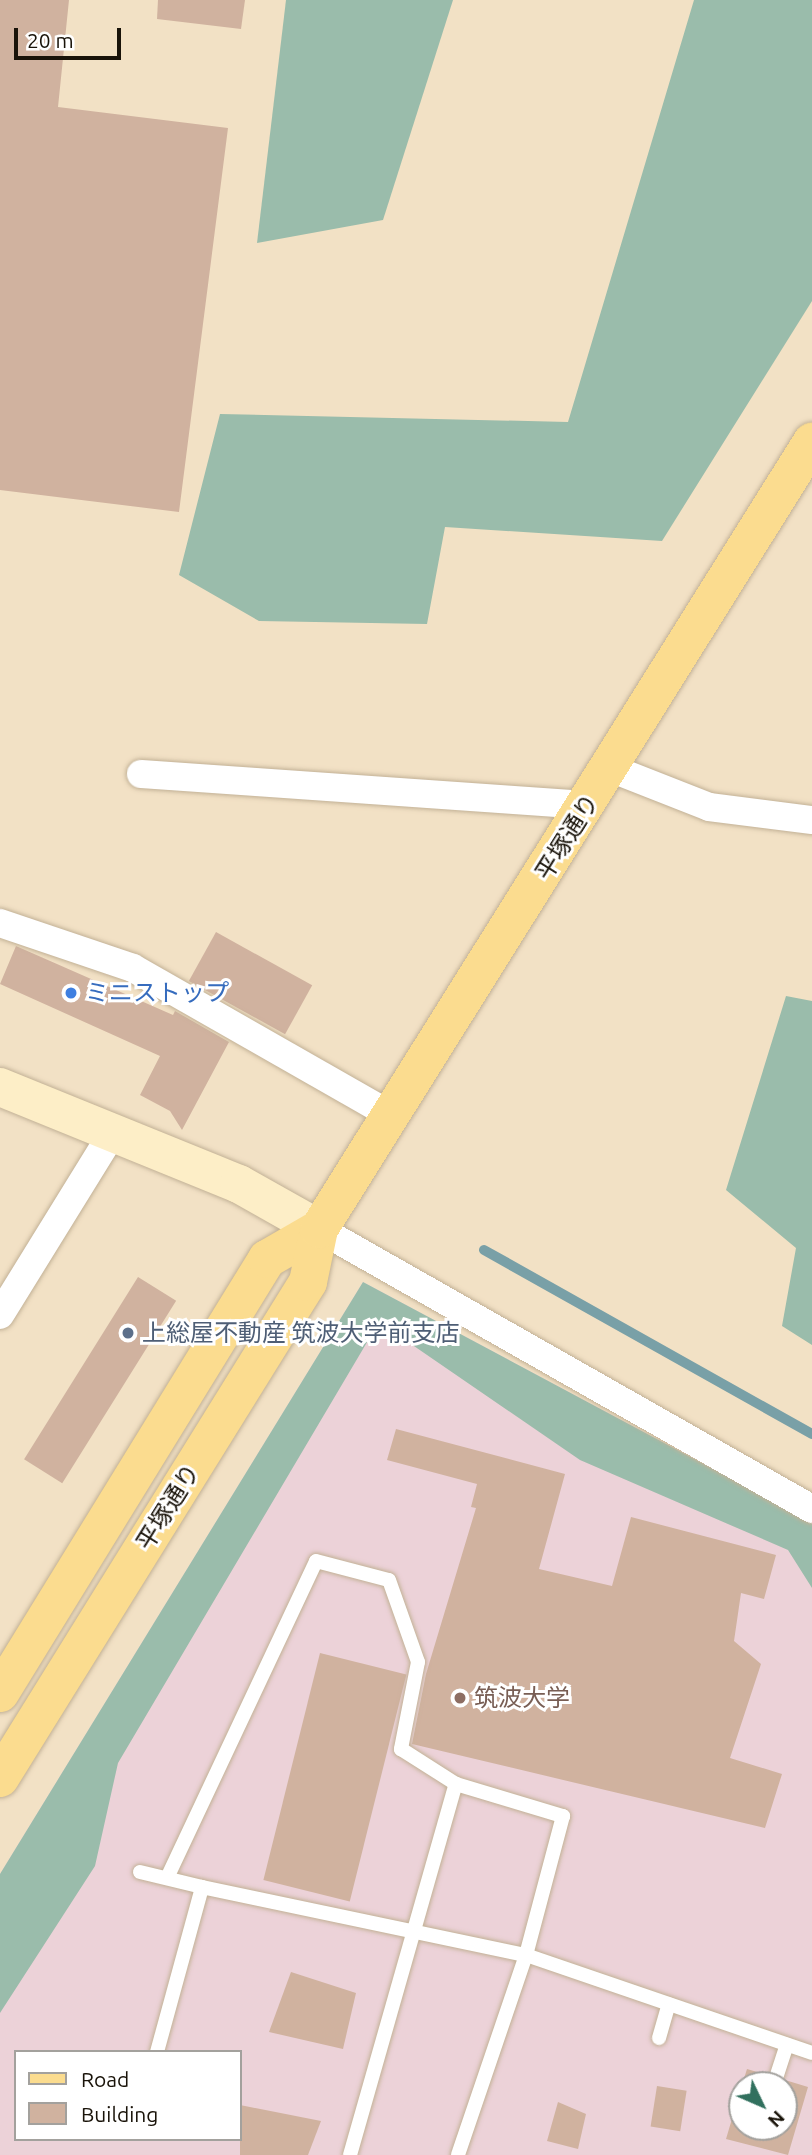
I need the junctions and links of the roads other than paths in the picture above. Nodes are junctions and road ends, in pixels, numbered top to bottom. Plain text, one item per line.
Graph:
1 (812, 442) edge
2 (610, 768) junction
3 (141, 774) dead end
4 (586, 805) junction
5 (812, 820) edge
6 (0, 922) edge
7 (0, 1087) edge
8 (391, 1115) junction
9 (113, 1132) junction
10 (319, 1230) junction
11 (0, 1315) edge
12 (812, 1509) edge
13 (0, 1693) edge
14 (0, 1778) edge
15 (456, 1784) junction
16 (140, 1872) dead end
17 (167, 1878) junction
18 (202, 1887) junction
19 (413, 1934) junction
20 (526, 1955) junction
21 (669, 2004) junction
22 (659, 2038) dead end
23 (787, 2045) junction
24 (158, 2050) edge
25 (812, 2053) edge
26 (778, 2071) edge
27 (350, 2155) edge
28 (458, 2155) edge

1 - 2 main road, 平塚通り
2 - 4 main road, 平塚通り
2 - 5 street
3 - 4 street
4 - 8 main road, 平塚通り
6 - 8 street
7 - 9 street
8 - 10 main road, 平塚通り
9 - 10 street
9 - 11 street
10 - 12 street
10 - 13 main road, 平塚通り
10 - 14 main road, 平塚通り
15 - 17 lane
15 - 19 lane
15 - 20 lane
16 - 17 lane
17 - 18 lane
18 - 19 lane
18 - 24 lane
19 - 20 lane
19 - 27 lane
20 - 21 lane
20 - 28 lane
21 - 22 lane
21 - 23 lane
23 - 25 lane
23 - 26 lane

